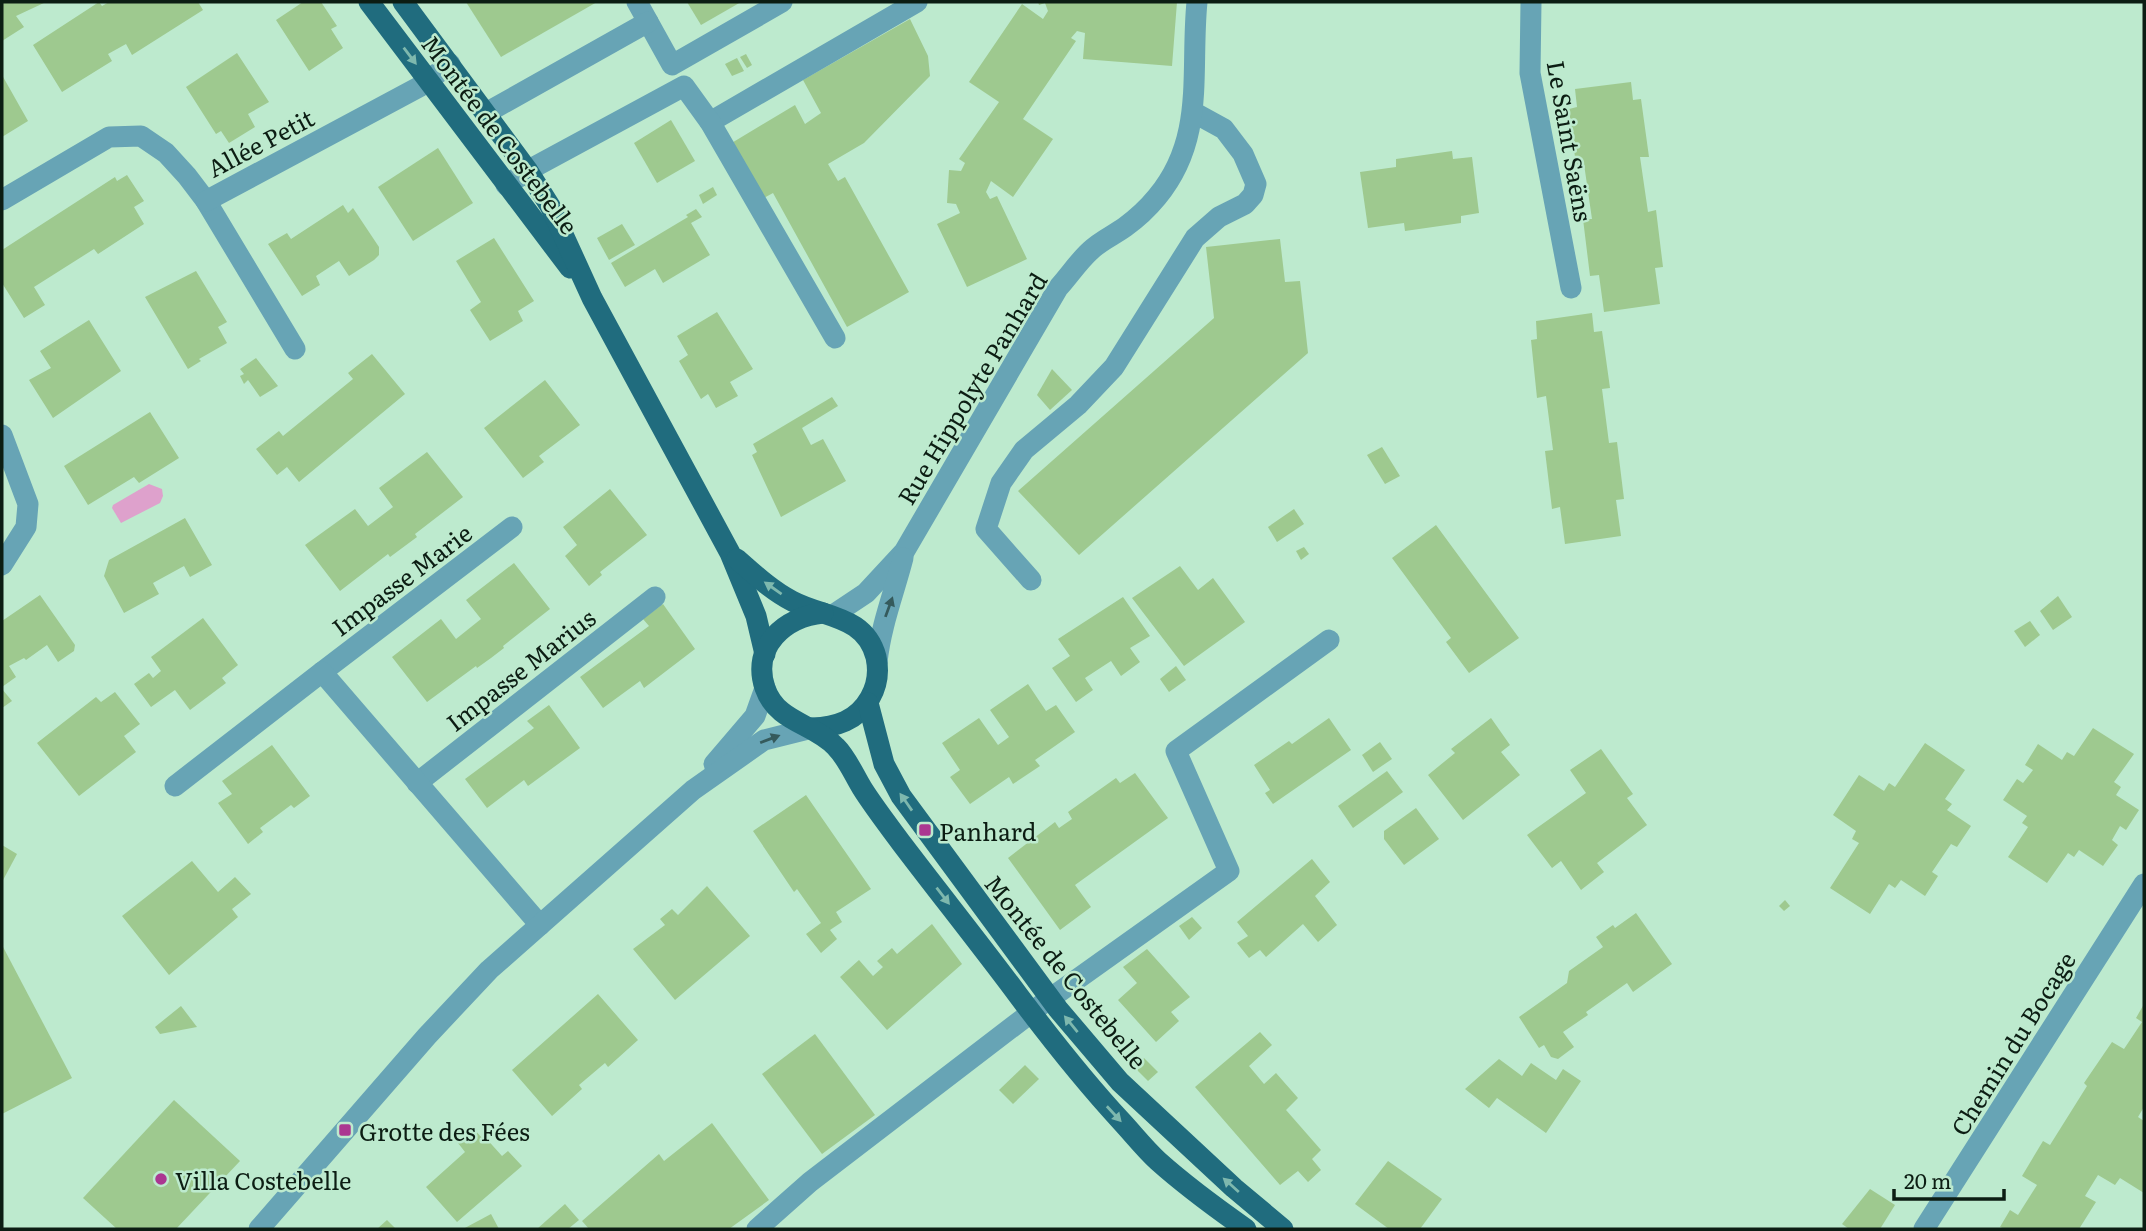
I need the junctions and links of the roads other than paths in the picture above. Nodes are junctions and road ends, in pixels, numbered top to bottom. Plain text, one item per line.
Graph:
1 (369, 2) edge
2 (403, 2) edge
3 (636, 2) edge
4 (782, 2) edge
5 (918, 2) edge
6 (1197, 2) edge
7 (1531, 2) edge
8 (648, 22) junction
9 (450, 64) junction
10 (428, 80) junction
11 (1194, 112) junction
12 (486, 113) junction
13 (709, 122) junction
14 (528, 170) junction
15 (506, 185) junction
16 (2, 200) edge
17 (206, 201) junction
18 (1571, 288) dead end
19 (592, 298) junction
20 (835, 338) dead end
21 (295, 349) dead end
22 (2, 435) edge
23 (512, 527) dead end
24 (904, 552) junction
25 (730, 553) junction
26 (2, 565) edge
27 (1031, 580) dead end
28 (655, 597) dead end
29 (828, 614) junction
30 (1329, 640) dead end
31 (765, 654) junction
32 (877, 662) junction
33 (322, 672) junction
34 (765, 688) junction
35 (867, 703) junction
36 (812, 728) junction
37 (417, 783) junction
38 (175, 786) dead end
39 (693, 790) junction
40 (2144, 884) edge
41 (540, 925) junction
42 (1050, 998) junction
43 (1031, 1012) junction
44 (259, 1229) edge
45 (757, 1229) edge
46 (1246, 1229) edge
47 (1283, 1229) edge
48 (1924, 1229) edge

1 -> 10 main road, Montée de Costebelle
2 - 9 main road, Montée de Costebelle
3 - 8 street
4 - 8 street
5 - 13 street
6 - 11 street, Rue Hippolyte Panhard
7 - 18 street, Le Saint Saëns
8 - 12 street
9 - 10 street, Allée Petit
9 - 12 main road, Montée de Costebelle
10 - 15 main road, Montée de Costebelle
10 - 17 street, Allée Petit
11 - 24 street, Rue Hippolyte Panhard
11 - 27 street
12 - 14 main road, Montée de Costebelle
13 - 14 street
13 - 20 street
14 - 15 street
14 - 19 main road, Montée de Costebelle
15 - 19 main road, Montée de Costebelle
16 - 17 street
17 - 21 street, Allée Petit
19 - 25 main road, Montée de Costebelle
22 - 26 street
23 - 33 street, Impasse Marie
24 - 29 street, Rue Hippolyte Panhard
32 -> 24 street, Rue Hippolyte Panhard
29 -> 25 main road, Montée de Costebelle
25 - 31 main road, Montée de Costebelle
28 - 37 street, Impasse Marius
29 - 31 main road
29 - 32 main road, Montée de Costebelle
30 - 42 street
31 - 34 main road, Montée de Costebelle
32 - 35 main road
33 - 37 street
33 - 38 street
34 - 36 main road, Montée de Costebelle
34 - 39 street
35 - 36 main road
42 -> 35 main road, Montée de Costebelle
39 -> 36 street
36 -> 43 main road, Montée de Costebelle
37 - 41 street
39 - 41 street
40 - 48 street, Chemin du Bocage
41 - 44 street
42 - 43 street
47 -> 42 main road, Montée de Costebelle
43 - 45 street
43 -> 46 main road, Montée de Costebelle

